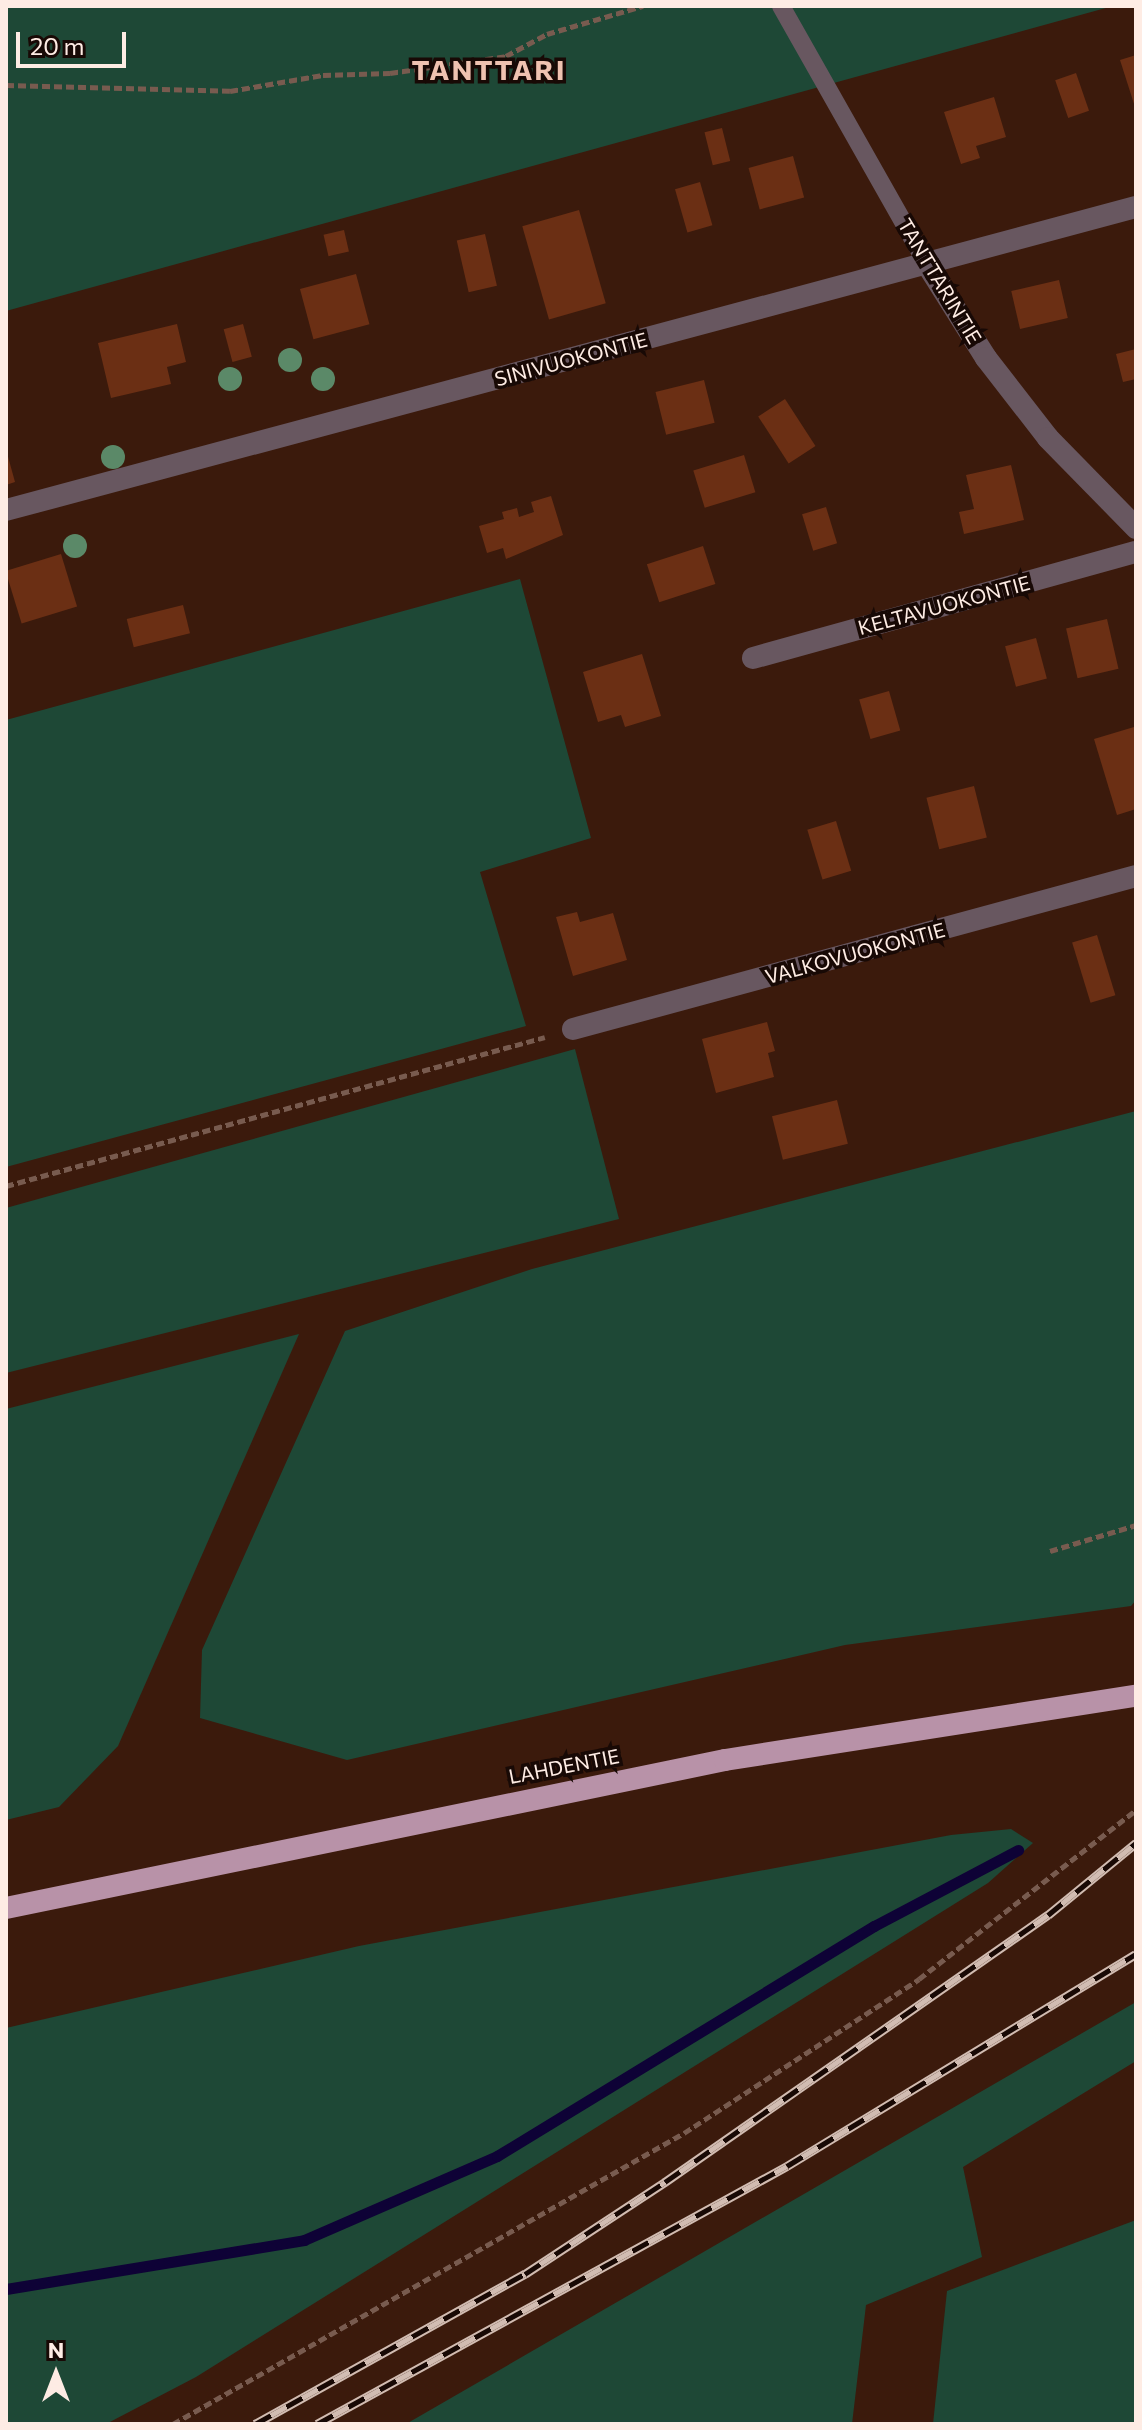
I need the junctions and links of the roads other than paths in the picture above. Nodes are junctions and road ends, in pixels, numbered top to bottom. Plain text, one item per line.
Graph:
1 (781, 6) edge
2 (1136, 207) edge
3 (928, 266) junction
4 (6, 510) edge
5 (1136, 528) edge
6 (1136, 552) edge
7 (753, 658) dead end
8 (1136, 876) edge
9 (573, 1029) road end
10 (1136, 1696) edge
11 (6, 1908) edge

1 - 3 lane, TANTTARINTIE
2 - 3 street, SINIVUOKONTIE
3 - 4 street, SINIVUOKONTIE
3 - 5 street, TANTTARINTIE
6 - 7 street, KELTAVUOKONTIE
8 - 9 street, VALKOVUOKONTIE
10 - 11 highway, LAHDENTIE

